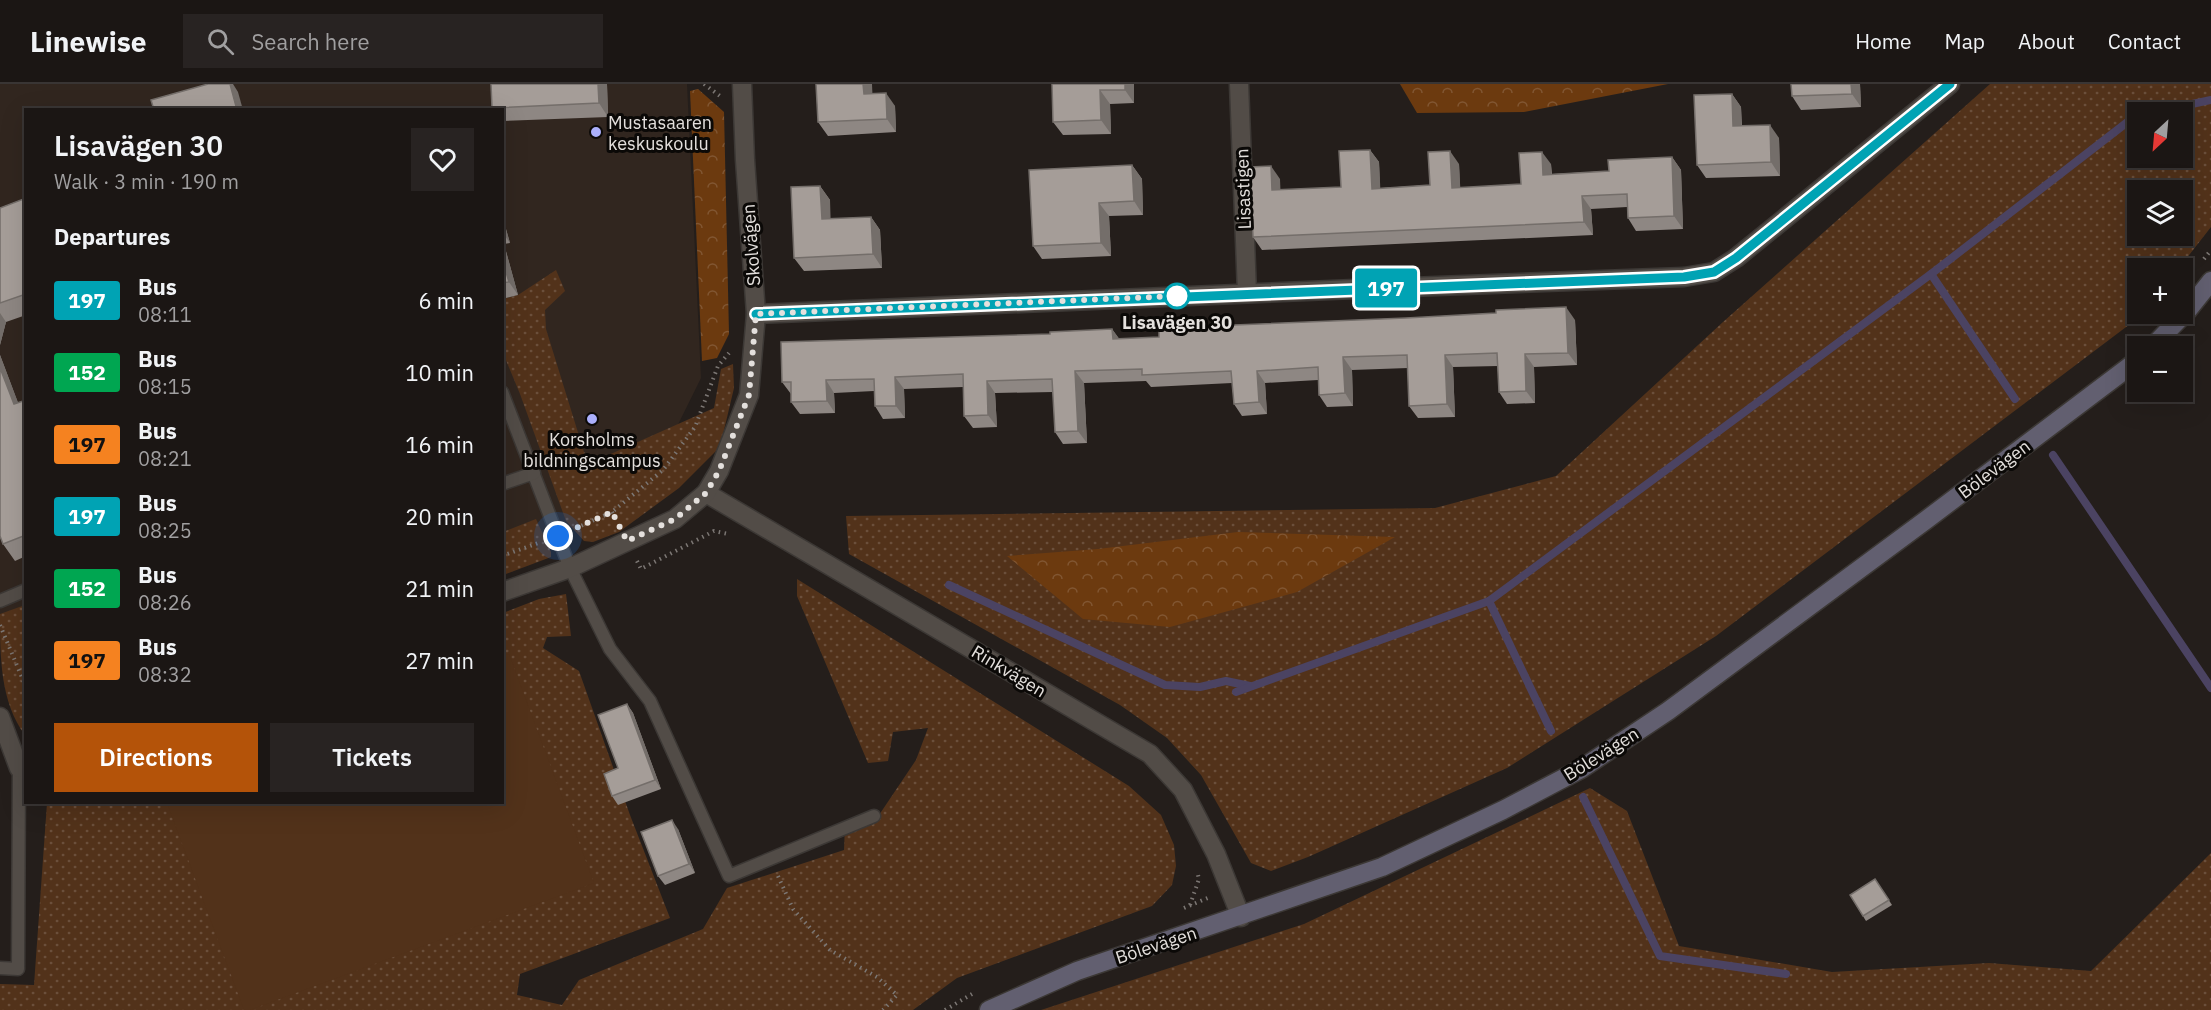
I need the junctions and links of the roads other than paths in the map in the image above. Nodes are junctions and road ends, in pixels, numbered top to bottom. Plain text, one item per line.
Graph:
1 (742, 84) edge
2 (1239, 84) edge
3 (1950, 84) edge
4 (2211, 281) edge
5 (1247, 293) junction
6 (756, 314) junction
7 (2162, 336) edge
8 (2127, 368) edge
9 (504, 397) edge
10 (534, 472) junction
11 (504, 483) edge
12 (706, 493) junction
13 (570, 568) junction
14 (24, 591) edge
15 (504, 591) edge
16 (0, 601) edge
17 (0, 717) edge
18 (22, 768) edge
19 (874, 816) dead end
20 (1241, 917) junction
21 (0, 968) edge
22 (989, 1010) edge

1 - 6 street, Skolvägen
2 - 5 street, Lisastigen
3 - 5 street
4 - 7 main road
5 - 6 street
6 - 12 street, Skolvägen
8 - 20 main road, Bölevägen
9 - 10 lane
10 - 11 lane
10 - 13 lane
12 - 13 street, Skolvägen
12 - 20 street, Rinkvägen
13 - 15 street, Skolvägen
13 - 19 lane
14 - 16 lane
17 - 18 street
18 - 21 lane
20 - 22 main road, Bölevägen

